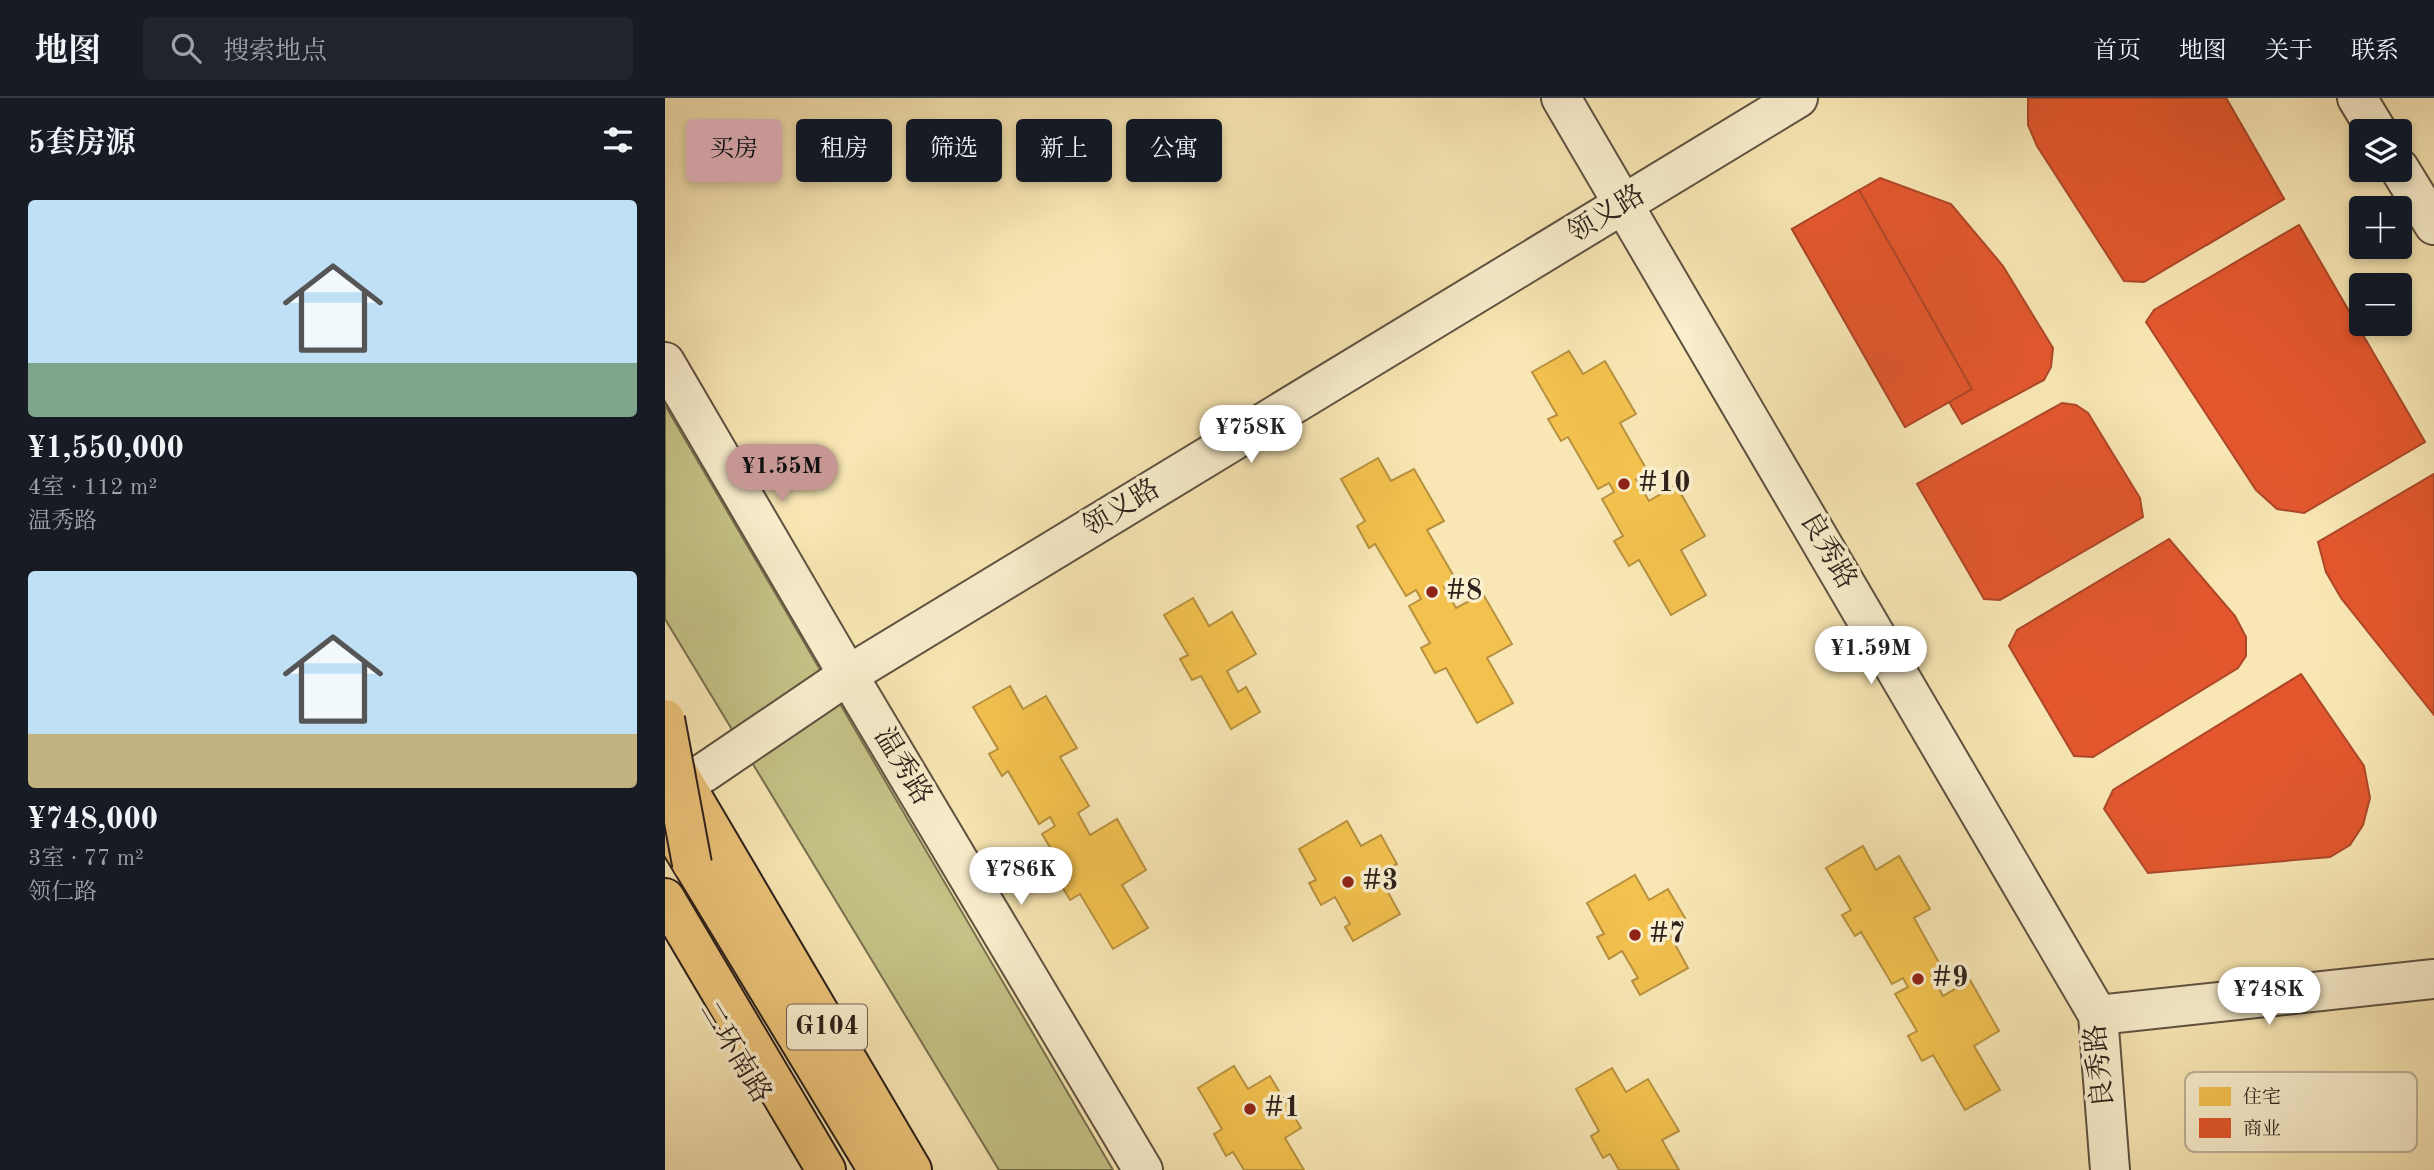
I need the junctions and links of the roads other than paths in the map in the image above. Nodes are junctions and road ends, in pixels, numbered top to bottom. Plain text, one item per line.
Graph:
1 (1561, 98) edge
2 (1798, 98) edge
3 (2357, 98) edge
4 (2370, 119) edge
5 (2408, 182) edge
6 (1625, 205) junction
7 (2434, 225) edge
8 (665, 362) edge
9 (848, 675) junction
10 (665, 719) edge
11 (671, 777) edge
12 (665, 819) edge
13 (692, 864) junction
14 (665, 898) edge
15 (665, 936) edge
16 (2434, 979) edge
17 (2098, 1015) junction
18 (803, 1170) edge
19 (826, 1170) edge
20 (878, 1170) edge
21 (912, 1170) edge
22 (1143, 1170) edge
23 (2110, 1170) edge

1 - 6 street, 良秀路
2 - 6 street, 领义路
3 - 4 street
5 - 7 street
6 - 9 street, 领义路
6 - 17 street, 良秀路
8 - 9 street, 温秀路
9 - 11 street, 领义路
9 - 22 street, 温秀路
10 - 13 highway, bridge
11 - 21 highway, G104
12 - 13 highway
13 - 20 highway
14 - 19 highway
15 - 18 highway, 二环南路
16 - 17 street
17 - 23 street, 良秀路

